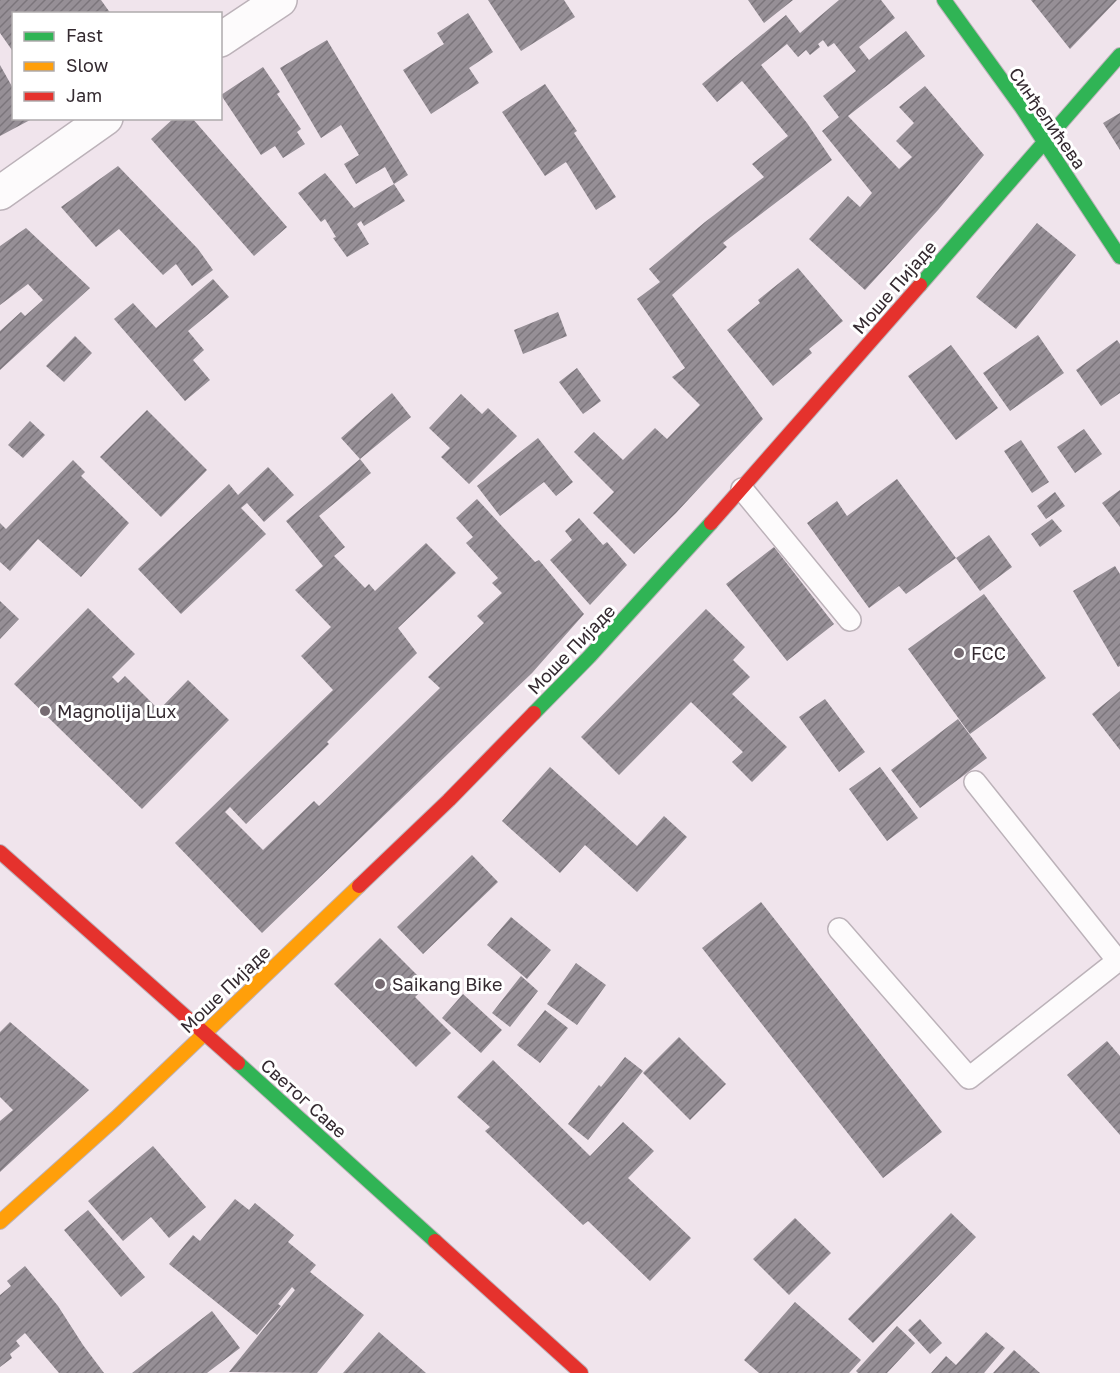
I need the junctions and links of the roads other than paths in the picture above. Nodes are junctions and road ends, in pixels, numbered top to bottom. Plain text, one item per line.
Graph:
1 (280, 0) edge
2 (944, 0) edge
3 (222, 39) edge
4 (1120, 55) edge
5 (103, 120) edge
6 (1045, 143) junction
7 (0, 193) edge
8 (1120, 257) edge
9 (742, 489) junction
10 (850, 620) dead end
11 (975, 782) dead end
12 (0, 852) edge
13 (839, 929) dead end
14 (1119, 960) edge
15 (206, 1033) junction
16 (0, 1222) edge
17 (581, 1373) edge

1 - 3 street
2 - 6 main road, Синђелићева
4 - 6 main road, Моше Пијаде
5 - 7 street
6 - 8 main road, Синђелићева
6 - 9 main road, Моше Пијаде
9 - 10 lane
9 - 15 main road, Моше Пијаде
11 - 14 lane
12 - 15 main road, Светог Саве
13 - 14 lane
15 - 16 main road, Моше Пијаде
15 - 17 main road, Светог Саве

